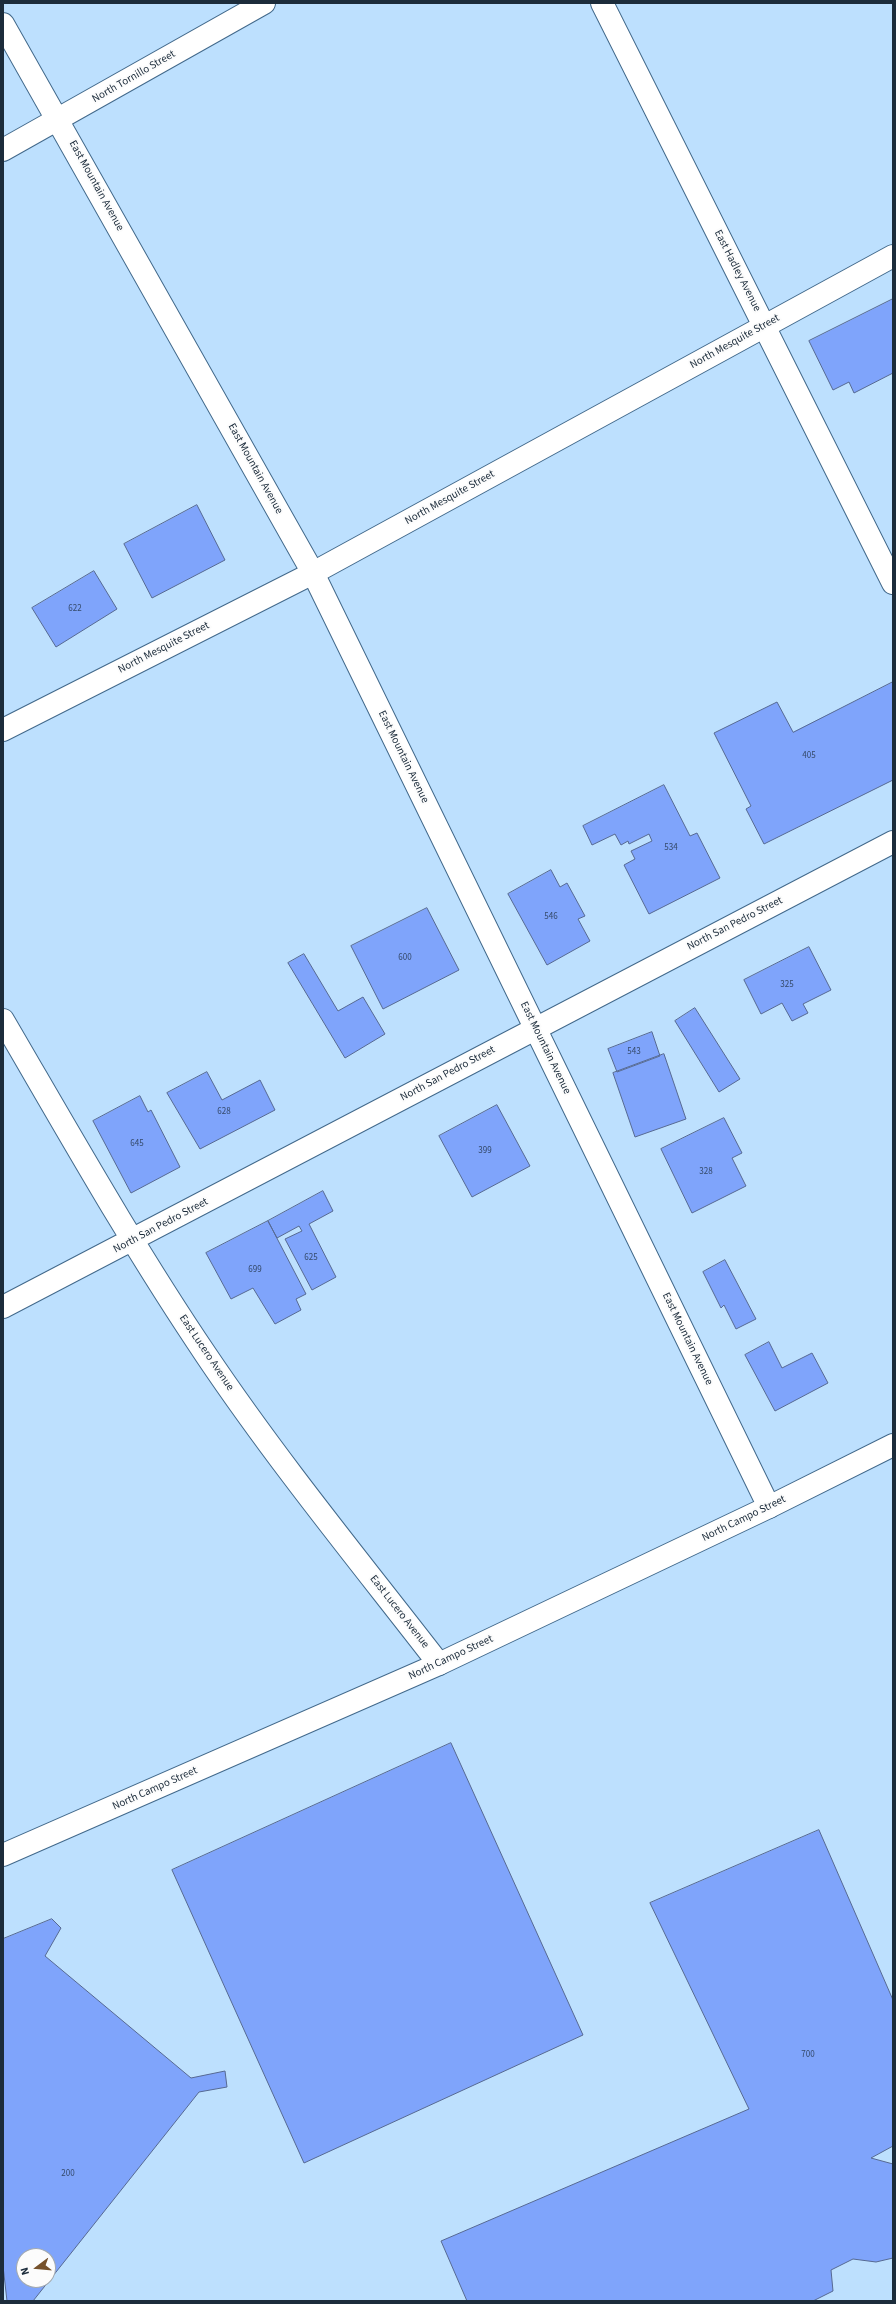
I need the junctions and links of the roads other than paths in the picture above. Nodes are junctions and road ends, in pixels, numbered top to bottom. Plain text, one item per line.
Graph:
1 (264, 3) edge
2 (602, 3) edge
3 (3, 24) edge
4 (59, 120) junction
5 (3, 150) edge
6 (893, 256) edge
7 (765, 325) junction
8 (313, 573) junction
9 (893, 583) edge
10 (3, 730) edge
11 (893, 842) edge
12 (3, 1020) edge
13 (535, 1028) junction
14 (133, 1241) junction
15 (3, 1307) edge
16 (893, 1445) edge
17 (769, 1507) junction
18 (440, 1664) junction
19 (3, 1855) edge

1 - 4 street, North Tornillo Street
2 - 7 street, East Hadley Avenue
3 - 4 street, East Mountain Avenue
4 - 5 street, North Tornillo Street
4 - 8 street, East Mountain Avenue
6 - 7 street, North Mesquite Street
7 - 8 street, North Mesquite Street
7 - 9 street, East Hadley Avenue
8 - 10 street, North Mesquite Street
8 - 13 street, East Mountain Avenue
11 - 13 street, North San Pedro Street
12 - 14 street, East Lucero Avenue
13 - 14 street, North San Pedro Street
13 - 17 street, East Mountain Avenue
14 - 15 street, North San Pedro Street
14 - 18 street, East Lucero Avenue
16 - 17 street, North Campo Street
17 - 18 street, North Campo Street
18 - 19 street, North Campo Street

